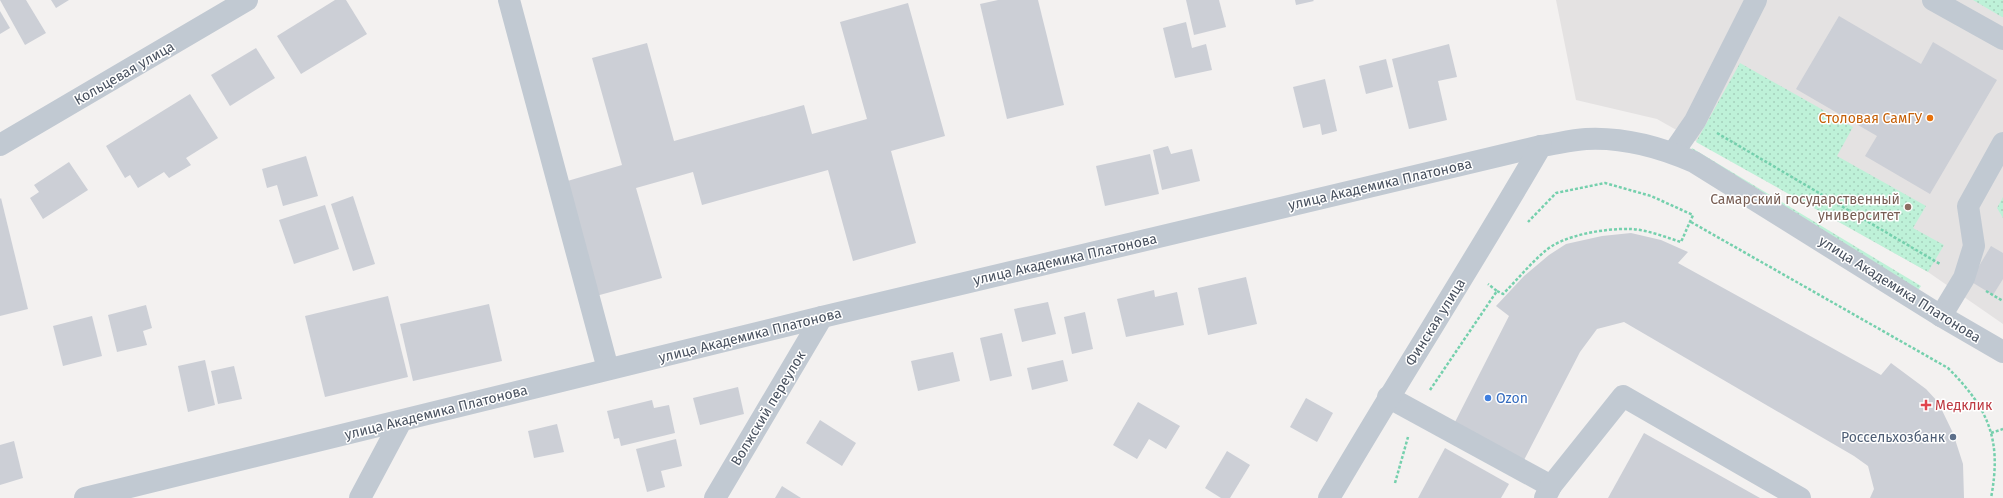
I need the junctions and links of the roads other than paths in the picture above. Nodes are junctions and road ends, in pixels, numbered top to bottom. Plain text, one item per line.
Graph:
1 (247, 0) edge
2 (509, 0) edge
3 (1756, 0) edge
4 (1933, 0) edge
5 (2003, 39) edge
6 (2003, 143) edge
7 (0, 145) edge
8 (1541, 146) junction
9 (1673, 153) junction
10 (1940, 316) junction
11 (822, 317) junction
12 (2003, 352) edge
13 (608, 369) junction
14 (1388, 397) junction
15 (401, 421) junction
16 (1548, 492) edge
17 (85, 498) edge
18 (360, 498) edge
19 (715, 498) edge
20 (1329, 498) edge
21 (1800, 498) edge

1 - 7 street, Кольцевая улица
2 - 13 street
3 - 9 street
4 - 5 street
6 - 10 street
8 - 9 street, улица Академика Платонова
8 - 11 street, улица Академика Платонова
8 - 14 street, Финская улица
9 - 10 street, улица Академика Платонова
10 - 12 street, улица Академика Платонова
11 - 13 street, улица Академика Платонова
11 - 19 street, Волжский переулок
13 - 15 street, улица Академика Платонова
14 - 16 street
14 - 20 street, Финская улица
15 - 17 street, улица Академика Платонова
15 - 18 street
16 - 21 street

